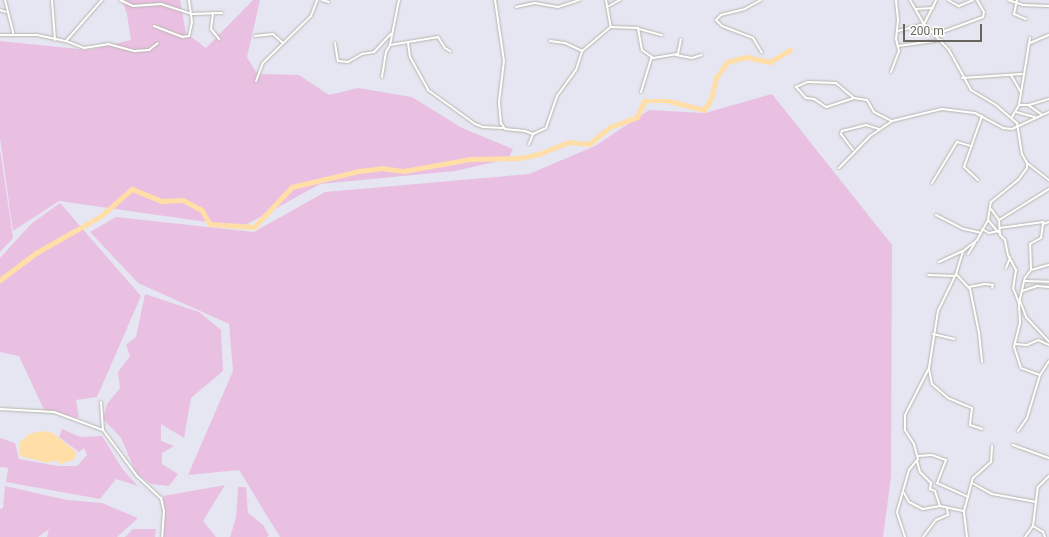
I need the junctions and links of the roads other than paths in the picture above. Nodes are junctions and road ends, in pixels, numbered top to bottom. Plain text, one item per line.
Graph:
1 (5, 0) edge
2 (52, 0) edge
3 (102, 0) edge
4 (120, 0) edge
5 (189, 0) edge
6 (317, 0) edge
7 (322, 0) edge
8 (399, 0) edge
9 (496, 0) edge
10 (580, 0) edge
11 (606, 0) edge
12 (620, 0) edge
13 (762, 0) edge
14 (896, 0) edge
15 (910, 0) edge
16 (936, 0) edge
17 (948, 0) edge
18 (973, 0) edge
19 (977, 0) edge
20 (1008, 0) edge
21 (570, 1) edge
22 (329, 2) dead end
23 (1017, 2) edge
24 (609, 6) junction
25 (1049, 6) edge
26 (516, 7) dead end
27 (933, 8) junction
28 (915, 9) junction
29 (0, 10) edge
30 (6, 12) junction
31 (213, 13) junction
32 (222, 13) dead end
33 (191, 14) junction
34 (1026, 19) dead end
35 (924, 24) junction
36 (154, 26) dead end
37 (611, 27) junction
38 (639, 30) junction
39 (897, 31) junction
40 (932, 32) junction
41 (14, 34) junction
42 (391, 34) junction
43 (0, 35) edge
44 (662, 35) dead end
45 (1049, 35) edge
46 (255, 36) dead end
47 (1030, 38) dead end
48 (219, 39) dead end
49 (681, 39) dead end
50 (55, 40) junction
51 (942, 40) junction
52 (66, 41) junction
53 (550, 41) dead end
54 (158, 43) dead end
55 (283, 43) junction
56 (335, 43) dead end
57 (408, 43) junction
58 (1030, 43) junction
59 (390, 45) junction
60 (898, 46) junction
61 (450, 51) dead end
62 (582, 51) junction
63 (762, 52) dead end
64 (674, 55) junction
65 (702, 55) dead end
66 (652, 57) junction
67 (892, 72) dead end
68 (1010, 74) junction
69 (1022, 74) junction
70 (382, 77) dead end
71 (962, 78) junction
72 (256, 81) dead end
73 (641, 92) dead end
74 (1021, 93) junction
75 (854, 98) junction
76 (1049, 99) edge
77 (1019, 105) junction
78 (1028, 106) junction
79 (1016, 112) junction
80 (1049, 112) edge
81 (1042, 114) junction
82 (982, 116) junction
83 (1012, 117) junction
84 (1035, 117) junction
85 (892, 121) junction
86 (1018, 127) junction
87 (503, 128) junction
88 (879, 129) junction
89 (533, 134) junction
90 (529, 144) dead end
91 (970, 146) junction
92 (854, 151) junction
93 (1026, 163) junction
94 (839, 168) dead end
95 (978, 180) dead end
96 (1049, 180) edge
97 (932, 183) dead end
98 (1049, 189) edge
99 (990, 208) junction
100 (936, 214) dead end
101 (988, 220) junction
102 (999, 220) junction
103 (1044, 222) junction
104 (1049, 222) edge
105 (999, 228) junction
106 (982, 229) junction
107 (999, 232) junction
108 (981, 233) junction
109 (977, 240) junction
110 (963, 251) junction
111 (968, 254) dead end
112 (1010, 258) junction
113 (939, 262) dead end
114 (1049, 265) edge
115 (1006, 268) dead end
116 (1031, 270) junction
117 (928, 275) dead end
118 (956, 275) junction
119 (1025, 281) junction
120 (1049, 282) edge
121 (969, 287) junction
122 (1049, 287) edge
123 (992, 288) dead end
124 (1021, 292) junction
125 (1019, 302) junction
126 (933, 334) junction
127 (954, 339) dead end
128 (1015, 344) junction
129 (1049, 344) edge
130 (1049, 361) edge
131 (982, 362) dead end
132 (929, 368) junction
133 (1040, 375) junction
134 (101, 402) dead end
135 (0, 409) edge
136 (982, 429) dead end
137 (103, 430) junction
138 (1018, 430) dead end
139 (1013, 445) dead end
140 (992, 446) dead end
141 (918, 456) junction
142 (1049, 458) edge
143 (917, 461) junction
144 (1049, 476) edge
145 (972, 483) junction
146 (904, 492) junction
147 (968, 497) junction
148 (1036, 502) junction
149 (940, 506) junction
150 (947, 508) junction
151 (964, 511) junction
152 (1033, 526) junction
153 (162, 537) edge
154 (905, 537) edge
155 (922, 537) edge
156 (967, 537) edge
157 (1025, 537) edge
158 (1045, 537) edge

1 - 30 street
2 - 50 street
3 - 52 street
4 - 33 street
5 - 33 street
6 - 55 street
7 - 22 street
8 - 42 street
9 - 87 street
10 - 21 street
11 - 24 street
12 - 24 street
13 - 63 street
14 - 39 street
15 - 28 street
16 - 27 street
17 - 18 street
19 - 40 street
20 - 23 street
21 - 26 street
23 - 25 street
23 - 34 street
24 - 37 street
27 - 28 street
27 - 35 street
28 - 35 street
29 - 30 street
30 - 41 street
31 - 32 street
31 - 33 street
31 - 48 street
33 - 36 street
35 - 39 street
35 - 40 street
37 - 38 street
37 - 62 street
38 - 44 street
38 - 66 street
39 - 60 street
40 - 51 street
41 - 43 street
41 - 50 street
42 - 56 street
42 - 59 street
45 - 58 street
46 - 55 street
47 - 58 street
49 - 64 street
50 - 52 street
51 - 60 street
51 - 71 street
52 - 54 street
53 - 62 street
55 - 72 street
57 - 59 street
57 - 61 street
57 - 87 street
58 - 69 street
59 - 70 street
60 - 67 street
62 - 89 street
64 - 65 street
64 - 66 street
66 - 73 street
68 - 69 street
68 - 71 street
68 - 74 street
69 - 74 street
71 - 83 street
74 - 77 street
75 - 75 street
75 - 85 street
76 - 78 street
77 - 78 street
77 - 79 street
78 - 81 street
79 - 83 street
79 - 84 street
80 - 81 street
81 - 84 street
82 - 85 street
82 - 86 street
82 - 91 street
83 - 86 street
84 - 86 street
85 - 88 street
86 - 93 street
87 - 89 street
88 - 92 street
88 - 92 street
89 - 90 street
91 - 95 street
91 - 97 street
92 - 94 street
93 - 96 street
93 - 99 street
98 - 102 street
99 - 101 street
99 - 102 street
100 - 108 street
101 - 106 street
101 - 107 street
102 - 105 street
103 - 104 street
103 - 105 street
103 - 116 street
105 - 107 street
106 - 107 street
106 - 108 street
107 - 112 street
108 - 109 street
109 - 110 street
109 - 111 street
110 - 113 street
110 - 118 street
112 - 115 street
112 - 125 street
114 - 116 street
116 - 119 street
117 - 118 street
118 - 121 street
118 - 126 street
119 - 120 street
119 - 124 street
121 - 123 street
121 - 131 street
122 - 124 street
124 - 125 street
125 - 128 street
125 - 129 street
126 - 127 street
126 - 132 street
128 - 129 street
128 - 133 street
130 - 133 street
132 - 136 street
132 - 141 street
133 - 138 street
134 - 137 street
135 - 137 street
137 - 153 street
139 - 142 street
140 - 145 street
141 - 143 street
141 - 147 street
143 - 146 street
143 - 149 street
144 - 148 street
145 - 147 street
145 - 148 street
146 - 149 street
146 - 154 street
147 - 151 street
148 - 152 street
149 - 150 street
150 - 151 street
150 - 155 street
151 - 156 street
152 - 157 street
152 - 158 street

